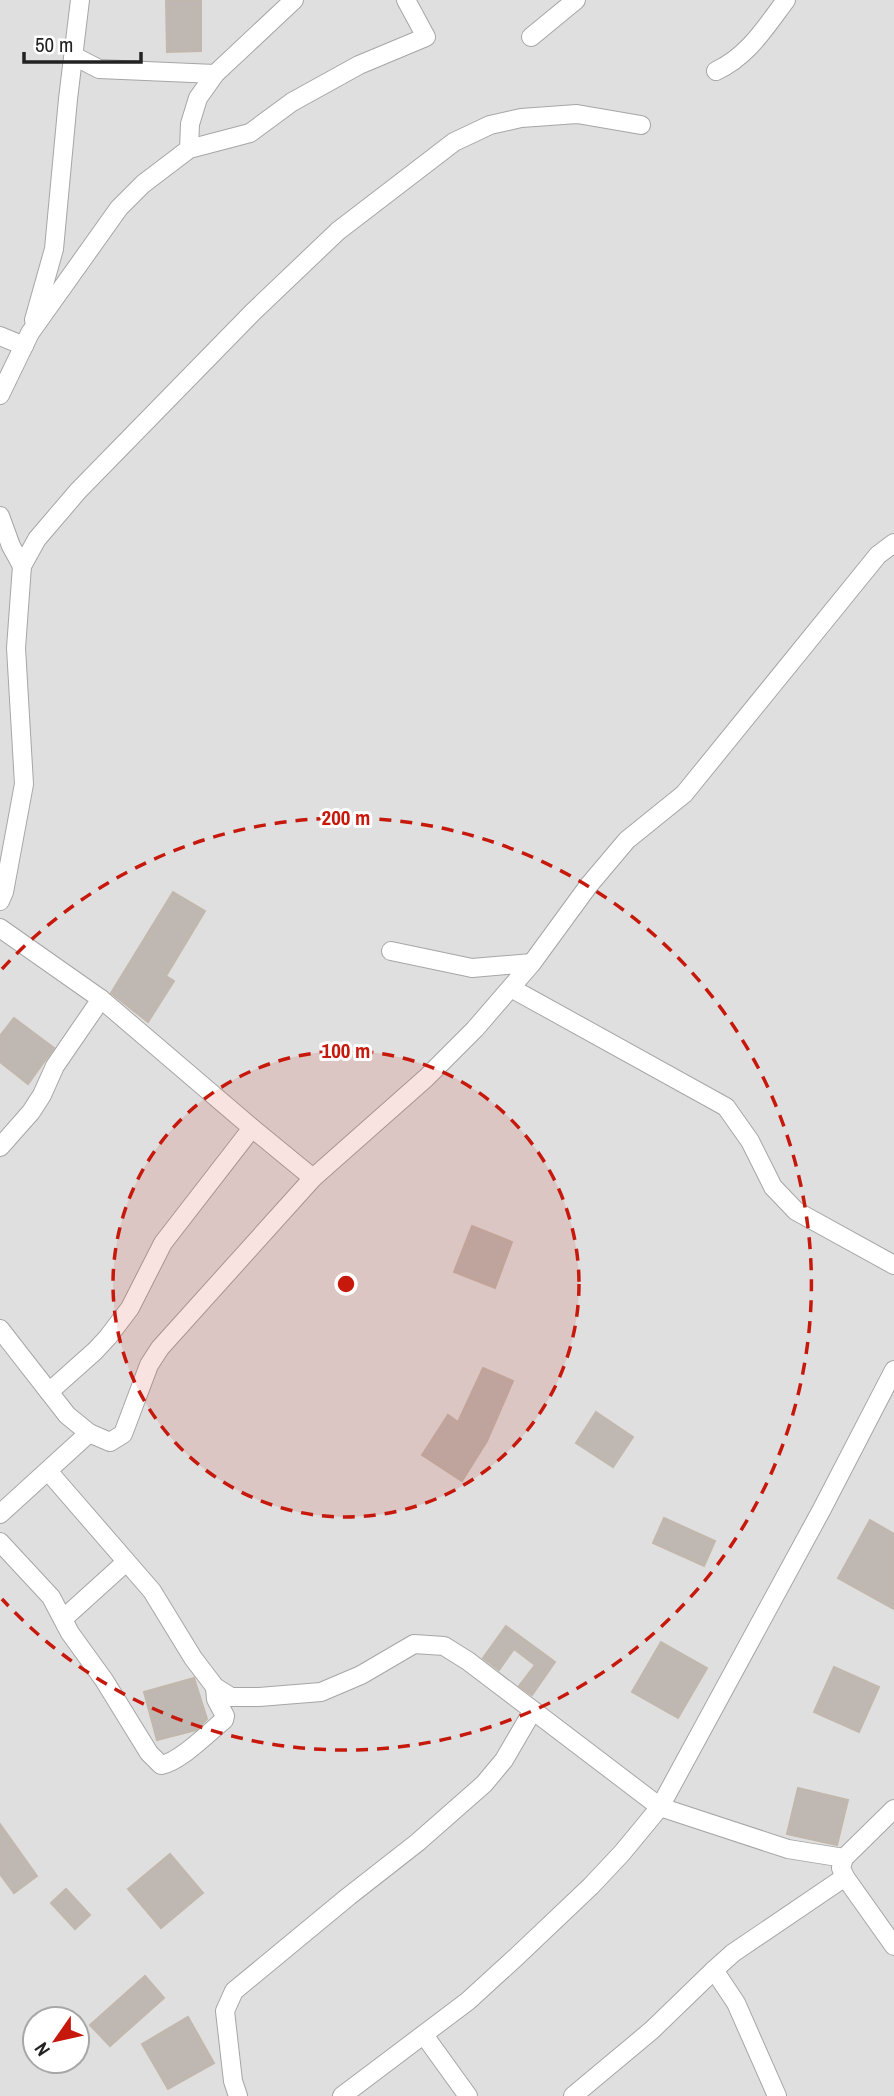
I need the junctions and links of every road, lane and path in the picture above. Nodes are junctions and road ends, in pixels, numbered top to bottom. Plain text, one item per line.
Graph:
1 (80, 0) edge
2 (294, 0) edge
3 (406, 0) edge
4 (576, 0) edge
5 (786, 0) edge
6 (531, 37) dead end
7 (74, 56) junction
8 (716, 71) dead end
9 (215, 74) junction
10 (641, 125) dead end
11 (189, 149) junction
12 (0, 336) edge
13 (27, 340) junction
14 (0, 396) edge
15 (0, 516) edge
16 (894, 543) edge
17 (5, 552) edge
18 (22, 566) junction
19 (0, 901) edge
20 (0, 928) edge
21 (391, 951) dead end
22 (532, 963) junction
23 (511, 988) junction
24 (101, 999) junction
25 (252, 1128) junction
26 (0, 1147) edge
27 (313, 1178) junction
28 (894, 1265) edge
29 (0, 1329) edge
30 (894, 1370) edge
31 (49, 1392) junction
32 (89, 1433) junction
33 (48, 1471) junction
34 (0, 1514) edge
35 (0, 1542) edge
36 (126, 1562) junction
37 (63, 1619) junction
38 (215, 1688) junction
39 (532, 1712) junction
40 (660, 1807) junction
41 (894, 1809) edge
42 (844, 1858) junction
43 (845, 1877) junction
44 (894, 1945) edge
45 (714, 1969) junction
46 (424, 2035) junction
47 (238, 2096) edge
48 (342, 2096) edge
49 (468, 2096) edge
50 (573, 2096) edge
51 (777, 2096) edge

1 - 7 street
2 - 9 street
3 - 11 street
4 - 6 street
5 - 8 street
7 - 9 street
7 - 13 street
9 - 11 street
10 - 18 street
11 - 13 street
12 - 13 street
13 - 14 street
15 - 17 street
16 - 22 street
17 - 18 street
18 - 19 street
20 - 24 street
21 - 22 street
22 - 23 street
23 - 27 street
23 - 28 street
24 - 25 street
24 - 26 street
25 - 27 street
25 - 31 street
27 - 32 street
29 - 31 street
30 - 40 street
31 - 32 street
32 - 33 street
33 - 34 street
33 - 36 street
35 - 37 street
36 - 37 street
36 - 38 street
37 - 38 street
38 - 39 street
39 - 40 street
39 - 47 street
40 - 42 street
40 - 46 street
41 - 42 street
42 - 43 street
43 - 44 street
43 - 45 street
45 - 50 street
45 - 51 street
46 - 48 street
46 - 49 street

